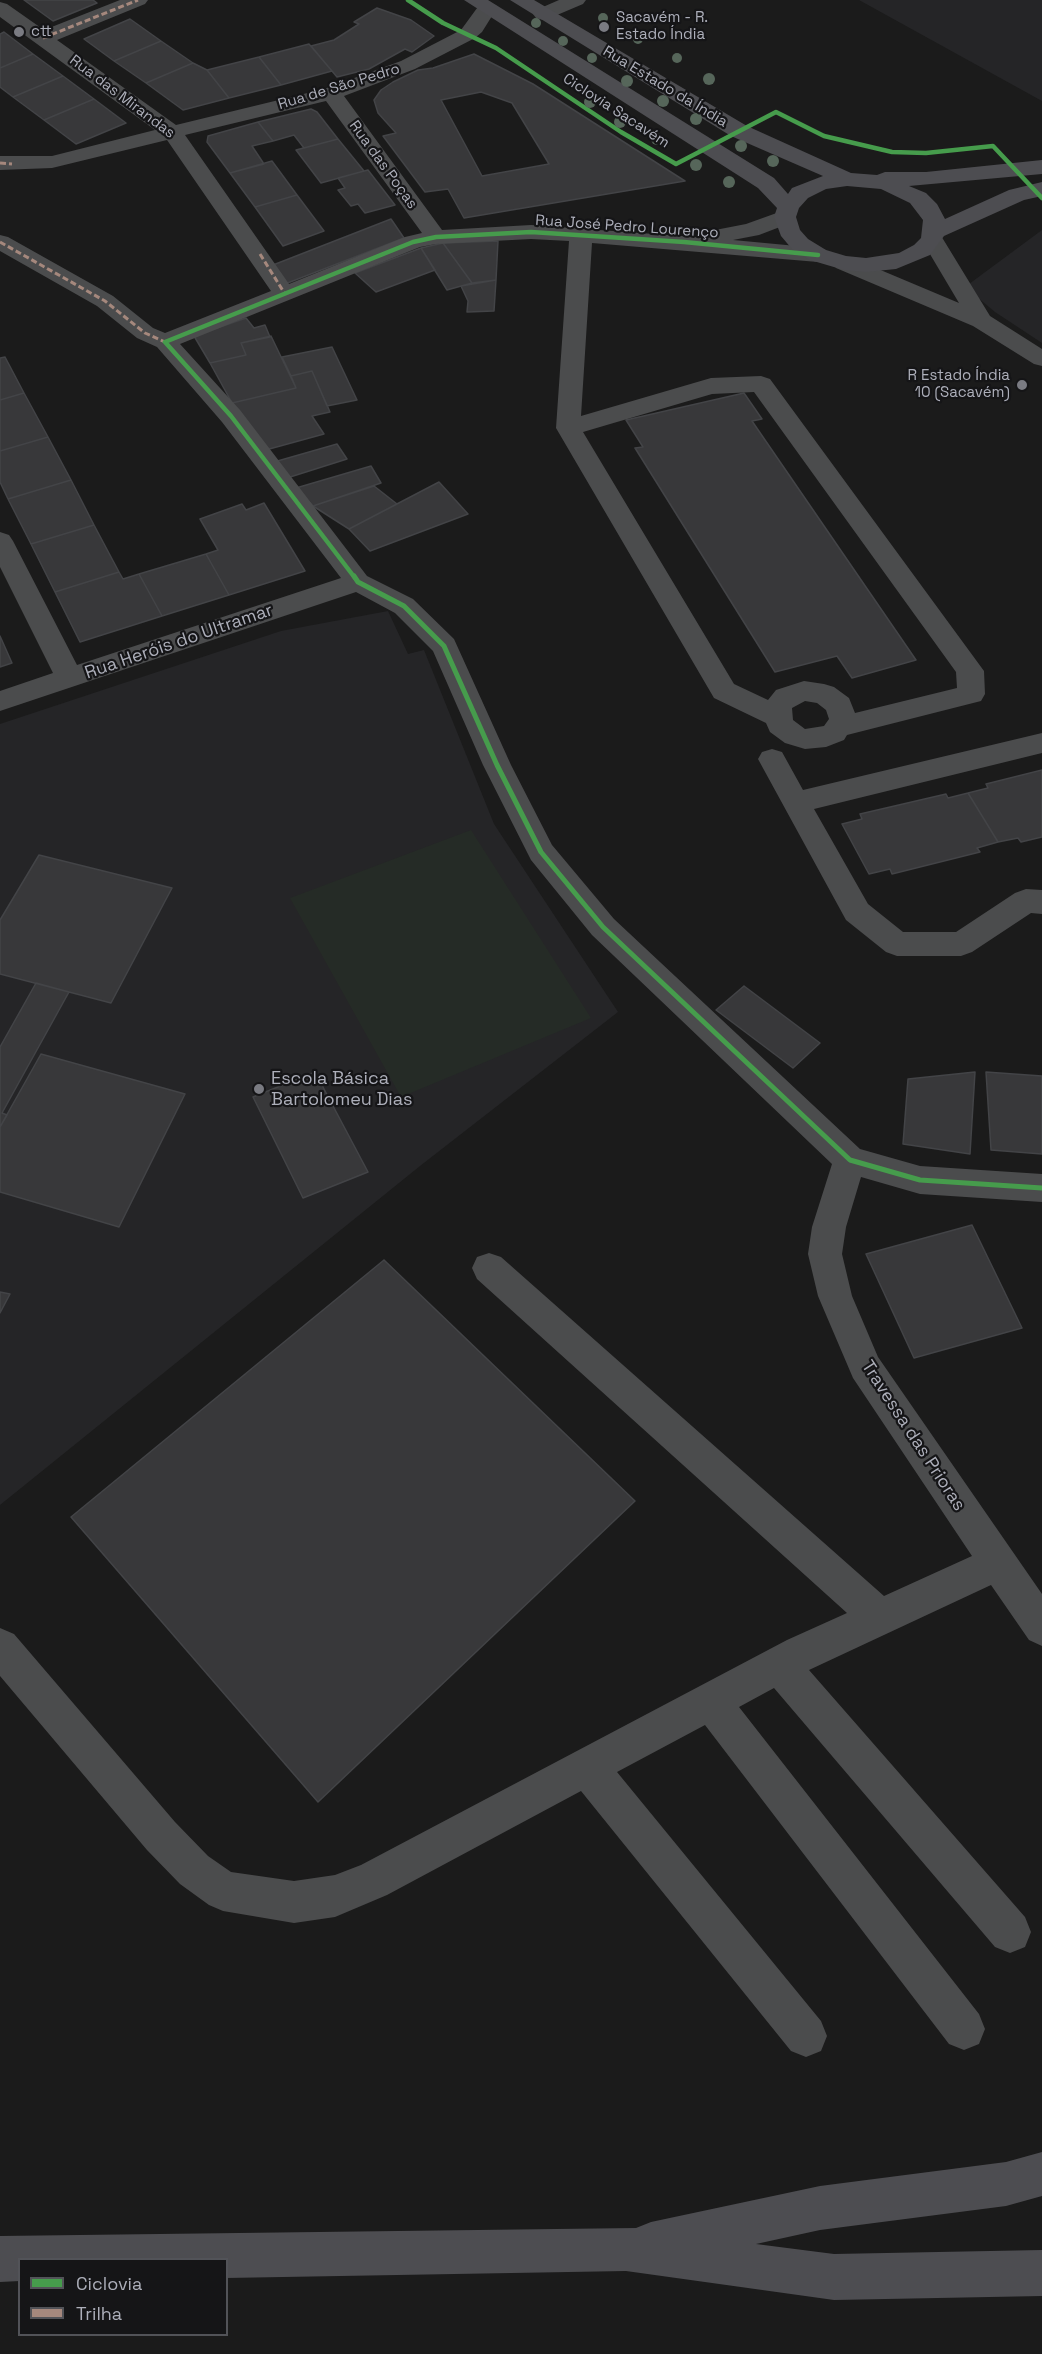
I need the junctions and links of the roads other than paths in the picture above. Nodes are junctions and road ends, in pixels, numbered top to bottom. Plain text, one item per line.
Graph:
1 (138, 0) edge
2 (520, 0) edge
3 (576, 0) edge
4 (480, 4) edge
5 (0, 8) edge
6 (543, 14) junction
7 (43, 38) junction
8 (331, 93) junction
9 (173, 133) junction
10 (6, 163) edge
11 (1042, 168) edge
12 (857, 179) junction
13 (1042, 189) edge
14 (787, 212) junction
15 (582, 235) junction
16 (933, 236) junction
17 (436, 237) junction
18 (0, 242) edge
19 (684, 242) junction
20 (818, 255) junction
21 (844, 263) junction
22 (285, 294) junction
23 (981, 321) junction
24 (165, 342) junction
25 (1042, 359) edge
26 (567, 428) junction
27 (0, 541) edge
28 (358, 582) junction
29 (69, 680) junction
30 (0, 701) edge
31 (777, 717) junction
32 (840, 727) junction
33 (1042, 743) edge
34 (772, 759) dead end
35 (796, 803) junction
36 (1042, 902) edge
37 (850, 1160) junction
38 (1042, 1188) edge
39 (489, 1268) dead end
40 (998, 1563) junction
41 (880, 1617) junction
42 (1042, 1627) edge
43 (0, 1647) edge
44 (779, 1665) junction
45 (710, 1701) junction
46 (587, 1767) junction
47 (1010, 1932) dead end
48 (964, 2029) dead end
49 (806, 2036) dead end
50 (1042, 2174) edge
51 (626, 2249) junction
52 (63, 2258) edge
53 (0, 2259) edge
54 (18, 2259) edge
55 (1042, 2273) edge

1 - 7 street
2 - 6 main road, Rua Estado da Índia
3 - 6 street
4 - 8 street, Rua de São Pedro
4 - 14 main road, Rua Estado da Índia
5 - 7 street, Rua das Mirandas
6 - 12 main road, Rua Estado da Índia
7 - 9 street, Rua das Mirandas
8 - 9 street, Rua de São Pedro
8 - 17 street, Rua das Poças
9 - 10 street, Rua de São Pedro
9 - 22 street, Rua das Mirandas
11 - 12 main road
12 - 14 main road
12 - 16 main road
13 - 16 main road
14 - 19 street, Rua José Pedro Lourenço
14 - 20 main road
15 - 17 street, Rua José Pedro Lourenço
15 - 19 street, Rua José Pedro Lourenço
15 - 26 street
16 - 21 main road
16 - 23 street
17 - 22 street, Rua José Pedro Lourenço
18 - 24 street
19 - 20 street, Rua José Pedro Lourenço
20 - 21 main road
21 - 23 street
22 - 24 street, Rua José Pedro Lourenço
23 - 25 street
24 - 28 street
26 - 31 street
26 - 32 street
27 - 29 street
28 - 29 street, Rua Heróis do Ultramar
28 - 37 street
29 - 30 street, Rua Heróis do Ultramar
31 - 32 street
31 - 32 street
33 - 35 street
34 - 35 street
35 - 36 street
37 - 38 street
37 - 40 street, Travessa das Prioras
39 - 41 street
40 - 41 street
40 - 42 street, Travessa das Prioras
41 - 44 street
43 - 46 street
44 - 45 street
44 - 47 street
45 - 46 street
45 - 48 street
46 - 49 street
50 - 51 main road
51 - 52 main road
51 - 55 main road
53 - 54 main road

